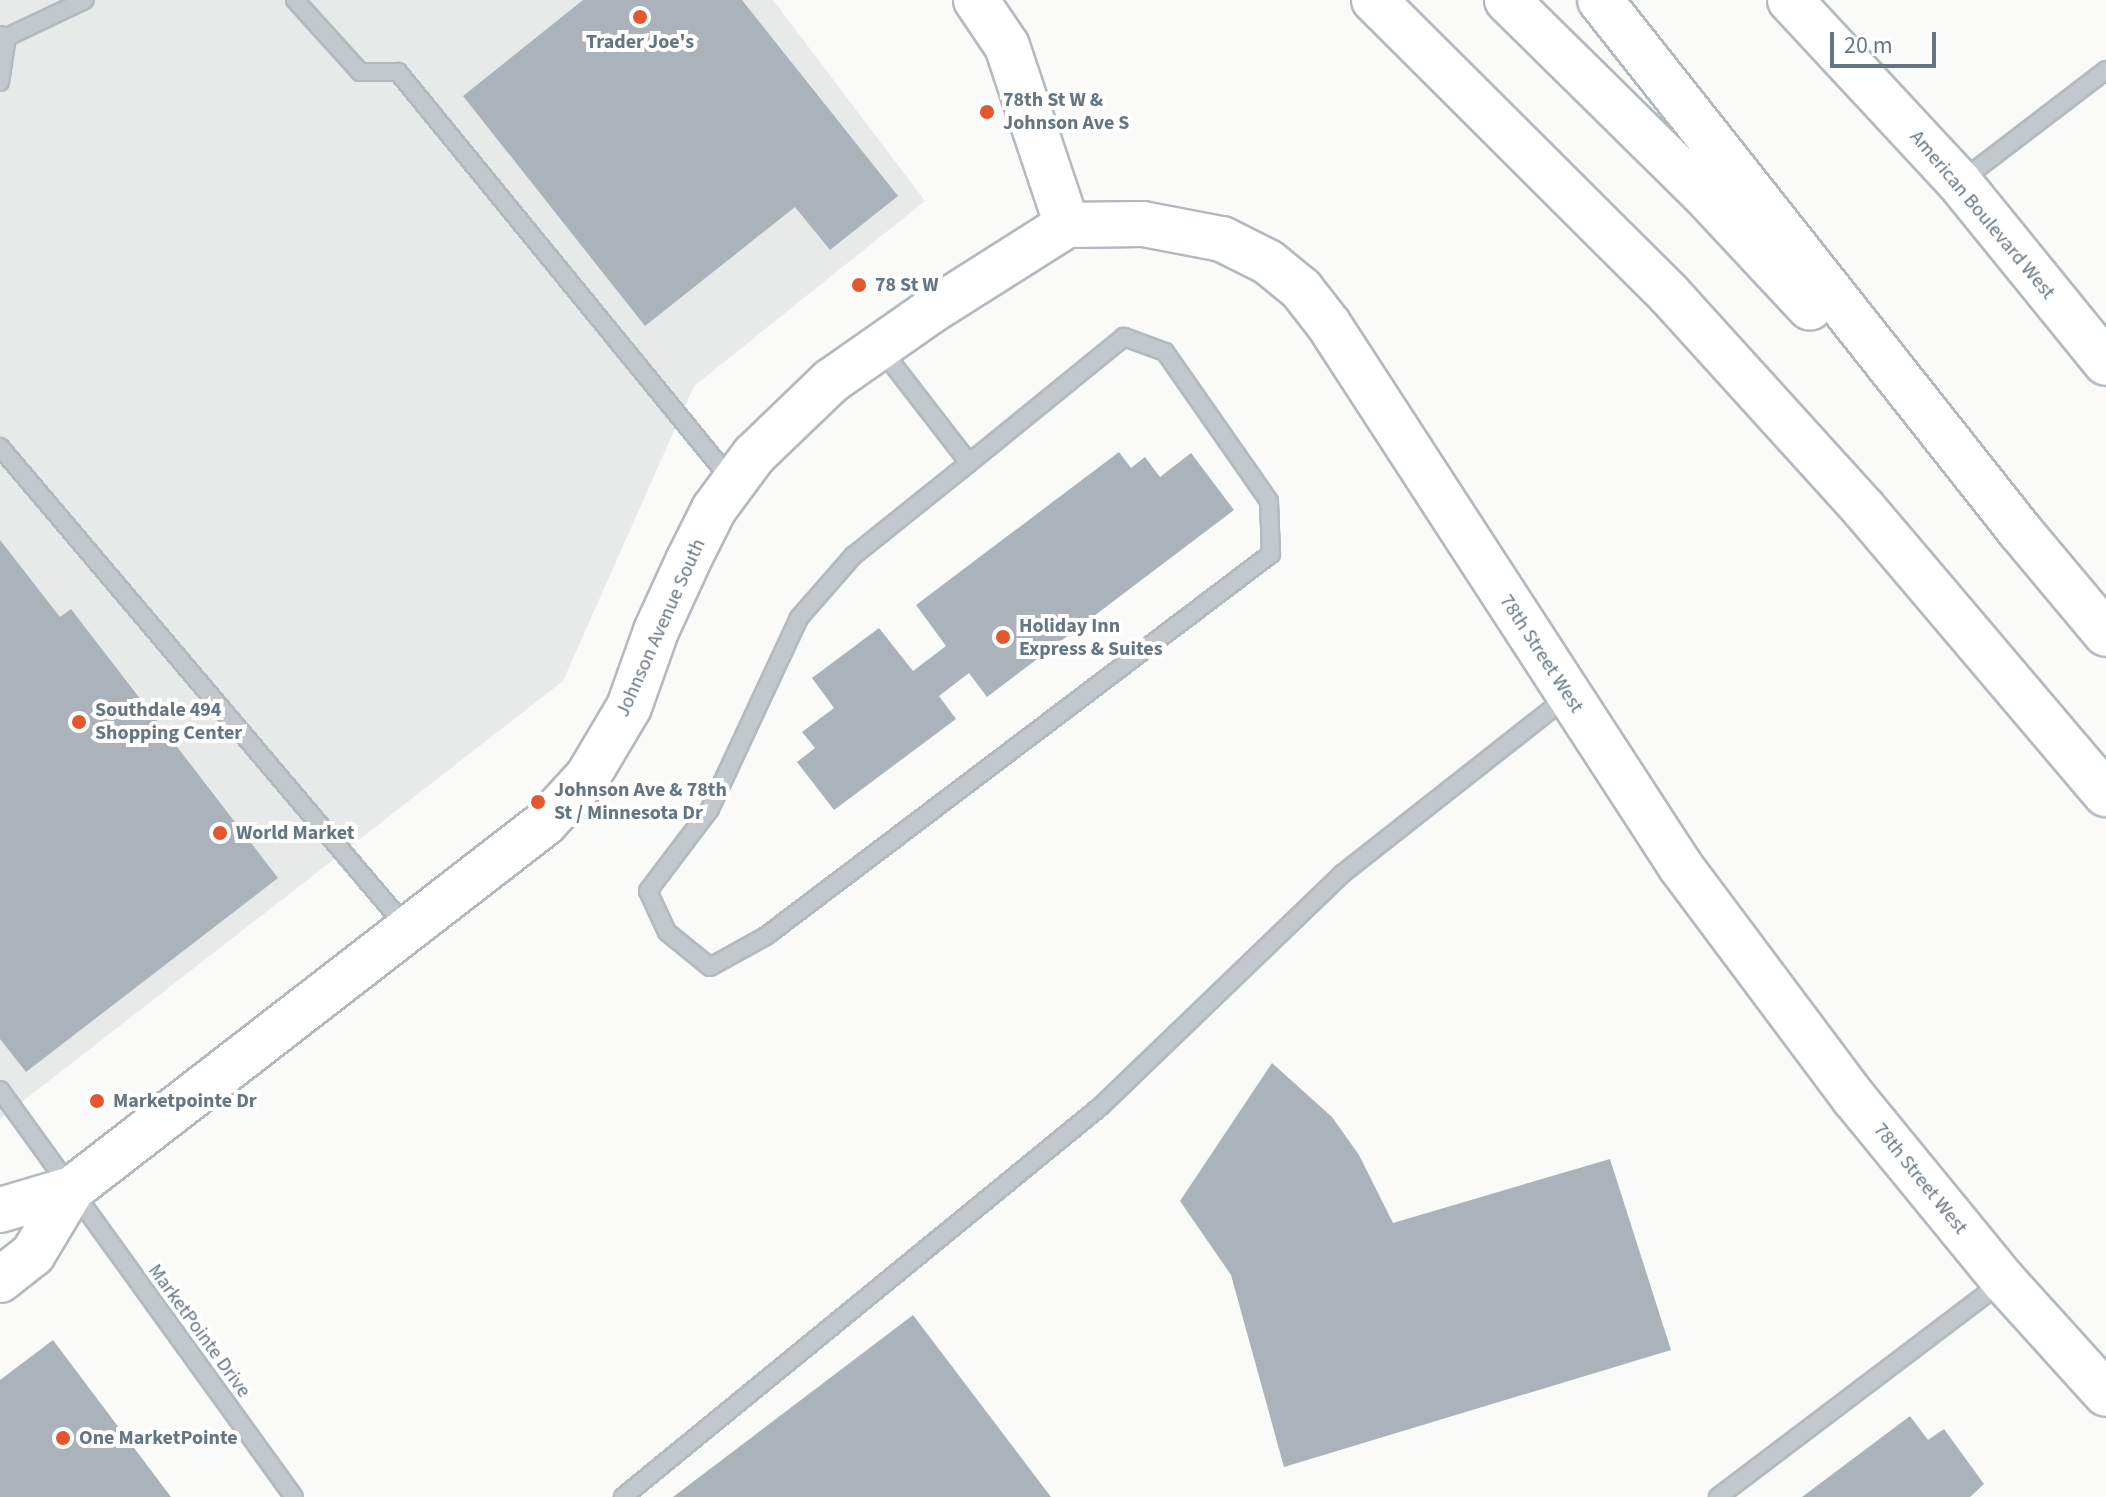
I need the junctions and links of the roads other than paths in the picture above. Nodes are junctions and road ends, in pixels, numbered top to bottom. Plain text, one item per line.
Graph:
1 (85, 0) edge
2 (295, 0) edge
3 (976, 0) edge
4 (1374, 0) edge
5 (1507, 0) edge
6 (1600, 0) edge
7 (1790, 0) edge
8 (3, 36) edge
9 (2106, 70) edge
10 (0, 82) edge
11 (1959, 182) junction
12 (1067, 225) junction
13 (880, 348) junction
14 (2106, 363) edge
15 (0, 447) edge
16 (969, 463) junction
17 (733, 483) junction
18 (2020, 531) junction
19 (2106, 634) edge
20 (1568, 696) junction
21 (2106, 794) edge
22 (408, 929) junction
23 (0, 1090) edge
24 (72, 1189) junction
25 (0, 1210) edge
26 (0, 1280) edge
27 (2004, 1281) junction
28 (2106, 1394) edge
29 (294, 1497) edge
30 (623, 1497) edge
31 (1718, 1497) edge

1 - 8 lane
2 - 17 lane
3 - 12 main road
4 - 21 main road
5 - 18 main road
6 - 18 main road
7 - 11 main road, American Boulevard West
8 - 10 lane
9 - 11 lane
11 - 14 main road, American Boulevard West
12 - 13 main road, Johnson Avenue South
12 - 20 main road, 78th Street West
13 - 16 lane
13 - 17 main road, Johnson Avenue South
15 - 22 lane
16 - 16 lane
17 - 22 main road, Johnson Avenue South
18 - 19 main road
20 - 27 main road, 78th Street West
20 - 30 lane
22 - 24 main road, Johnson Avenue South
23 - 24 lane, MarketPointe Drive
24 - 25 main road, Johnson Avenue South
24 - 26 main road, Johnson Avenue South
24 - 29 lane, MarketPointe Drive
27 - 28 main road, 78th Street West
27 - 31 lane

